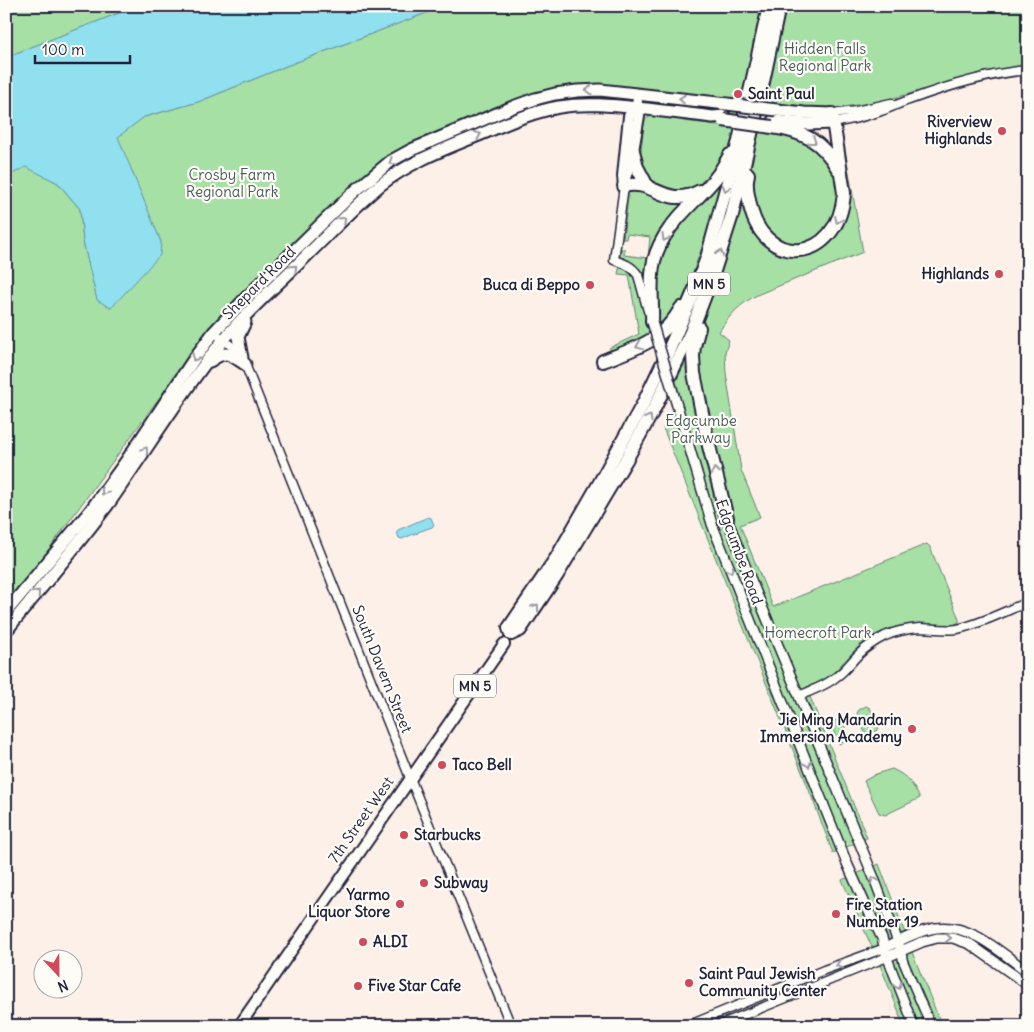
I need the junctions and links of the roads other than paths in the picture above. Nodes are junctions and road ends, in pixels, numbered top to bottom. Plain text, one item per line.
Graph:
1 (769, 6) edge
2 (779, 6) edge
3 (1028, 70) edge
4 (638, 94) junction
5 (755, 96) junction
6 (636, 108) junction
7 (722, 114) junction
8 (774, 119) junction
9 (832, 119) junction
10 (752, 134) junction
11 (739, 141) junction
12 (633, 151) junction
13 (841, 173) junction
14 (624, 186) junction
15 (647, 186) junction
16 (707, 188) junction
17 (700, 292) junction
18 (254, 307) junction
19 (652, 322) junction
20 (214, 332) junction
21 (224, 340) junction
22 (244, 361) junction
23 (603, 361) dead end
24 (204, 365) junction
25 (727, 518) joint
26 (1028, 602) edge
27 (6, 612) edge
28 (6, 631) edge
29 (507, 639) joint
30 (799, 696) junction
31 (410, 778) junction
32 (900, 946) junction
33 (886, 952) junction
34 (1028, 972) edge
35 (1028, 985) edge
36 (239, 1026) edge
37 (511, 1026) edge
38 (687, 1026) edge
39 (717, 1026) edge
40 (914, 1026) edge
41 (931, 1026) edge

1 - 5 highway, MN 5
2 - 5 highway, MN 5
3 - 9 street
4 - 6 main road
7 -> 4 highway, Shepard Road
4 -> 20 highway, Shepard Road
5 - 10 highway, MN 5
5 - 11 highway, MN 5
6 - 7 highway, Shepard Road
6 - 12 main road
6 - 14 main road
18 -> 6 highway, Shepard Road
7 - 8 highway, bridge
8 - 9 highway
8 -> 13 highway
9 - 13 highway
13 -> 10 highway
17 -> 10 highway, MN 5
11 - 16 highway
11 -> 17 highway, MN 5
12 - 14 street
12 - 15 highway
14 - 15 highway
14 - 19 street, Edgcumbe Road
15 - 16 highway
16 -> 19 highway
17 -> 23 highway
25 -> 17 highway
17 - 29 highway, MN 5
18 - 21 highway, Shepard Road
18 - 22 highway
19 -> 33 main road, Edgcumbe Road, bridge
20 - 21 street, South Davern Street
20 -> 27 highway, Shepard Road
21 - 22 street, South Davern Street
21 - 24 highway, Shepard Road
22 - 24 highway
22 - 31 street, South Davern Street
28 -> 24 highway, Shepard Road
25 - 30 main road, Edgcumbe Road
26 - 30 street
29 - 31 main road, 7th Street West / MN 5
32 -> 30 main road, Edgcumbe Road
31 - 36 main road, 7th Street West / MN 5
31 - 37 street, South Davern Street
32 - 33 main road
32 - 34 main road
32 -> 35 main road
32 - 41 street, Edgcumbe Road
33 -> 38 street
33 - 39 street
33 -> 40 street, Edgcumbe Road

